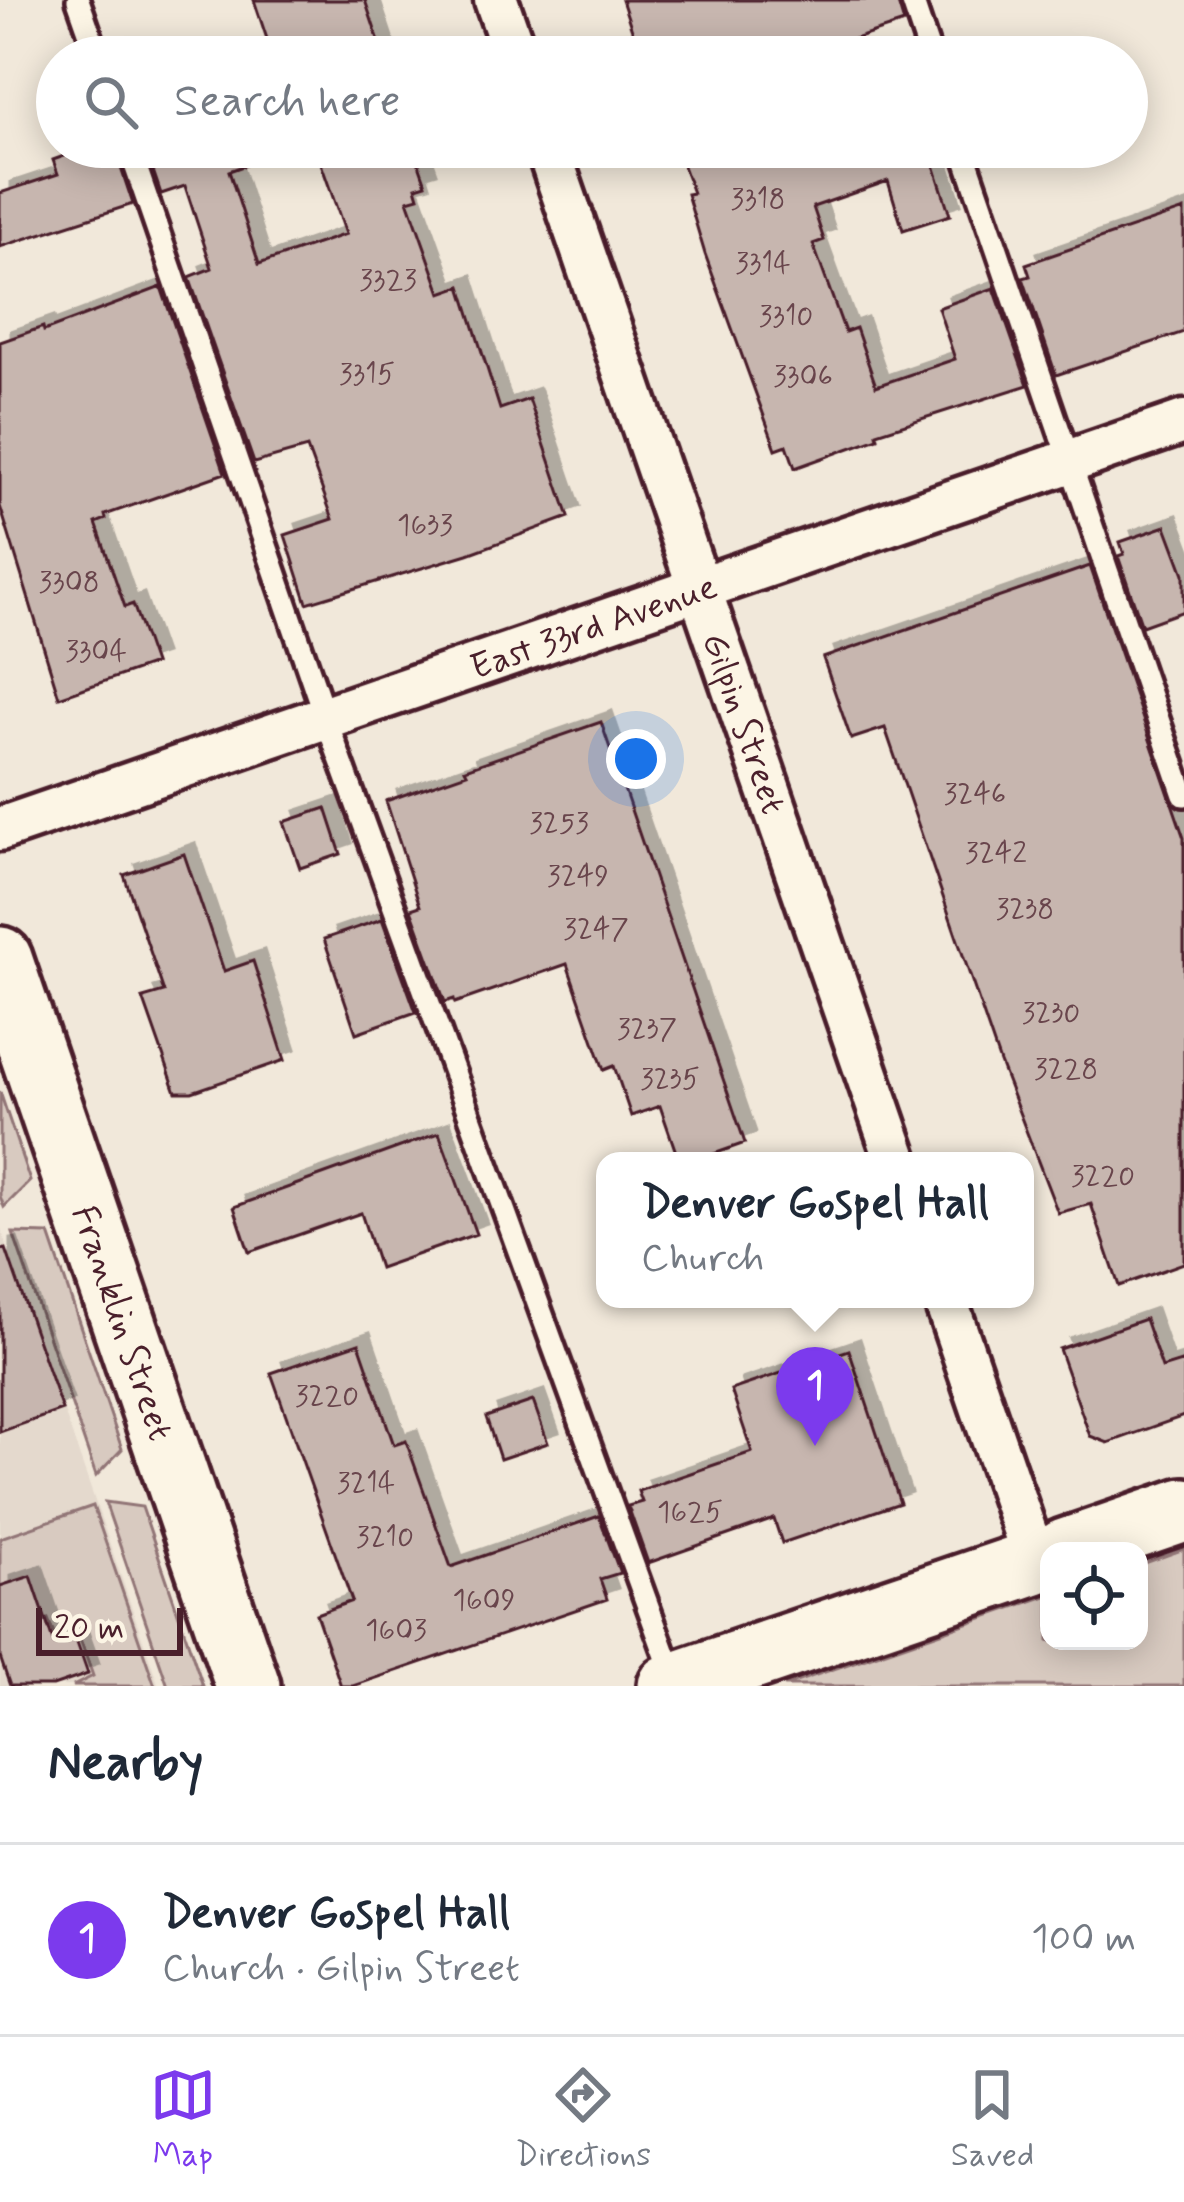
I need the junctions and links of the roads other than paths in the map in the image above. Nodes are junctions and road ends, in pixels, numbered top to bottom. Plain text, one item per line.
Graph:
1 (78, 0) edge
2 (496, 0) edge
3 (912, 0) edge
4 (91, 36) edge
5 (509, 36) edge
6 (924, 36) edge
7 (136, 168) edge
8 (554, 168) edge
9 (969, 168) edge
10 (1184, 422) edge
11 (1070, 462) junction
12 (701, 589) junction
13 (325, 717) junction
14 (1184, 795) edge
15 (0, 829) edge
16 (0, 959) edge
17 (895, 1152) edge
18 (949, 1308) edge
19 (1184, 1510) edge
20 (1044, 1542) edge
21 (1091, 1542) edge
22 (1040, 1559) edge
23 (673, 1685) edge
24 (248, 1686) edge

1 - 4 lane
2 - 5 street
3 - 6 lane
7 - 13 lane
8 - 12 street, Gilpin Street
9 - 11 lane
10 - 11 street, East 33rd Avenue
11 - 12 street, East 33rd Avenue
11 - 14 lane
12 - 13 street, East 33rd Avenue
12 - 17 street, Gilpin Street
13 - 15 street, East 33rd Avenue
13 - 23 lane
16 - 24 street, Franklin Street
18 - 20 street
19 - 21 street
22 - 23 street

